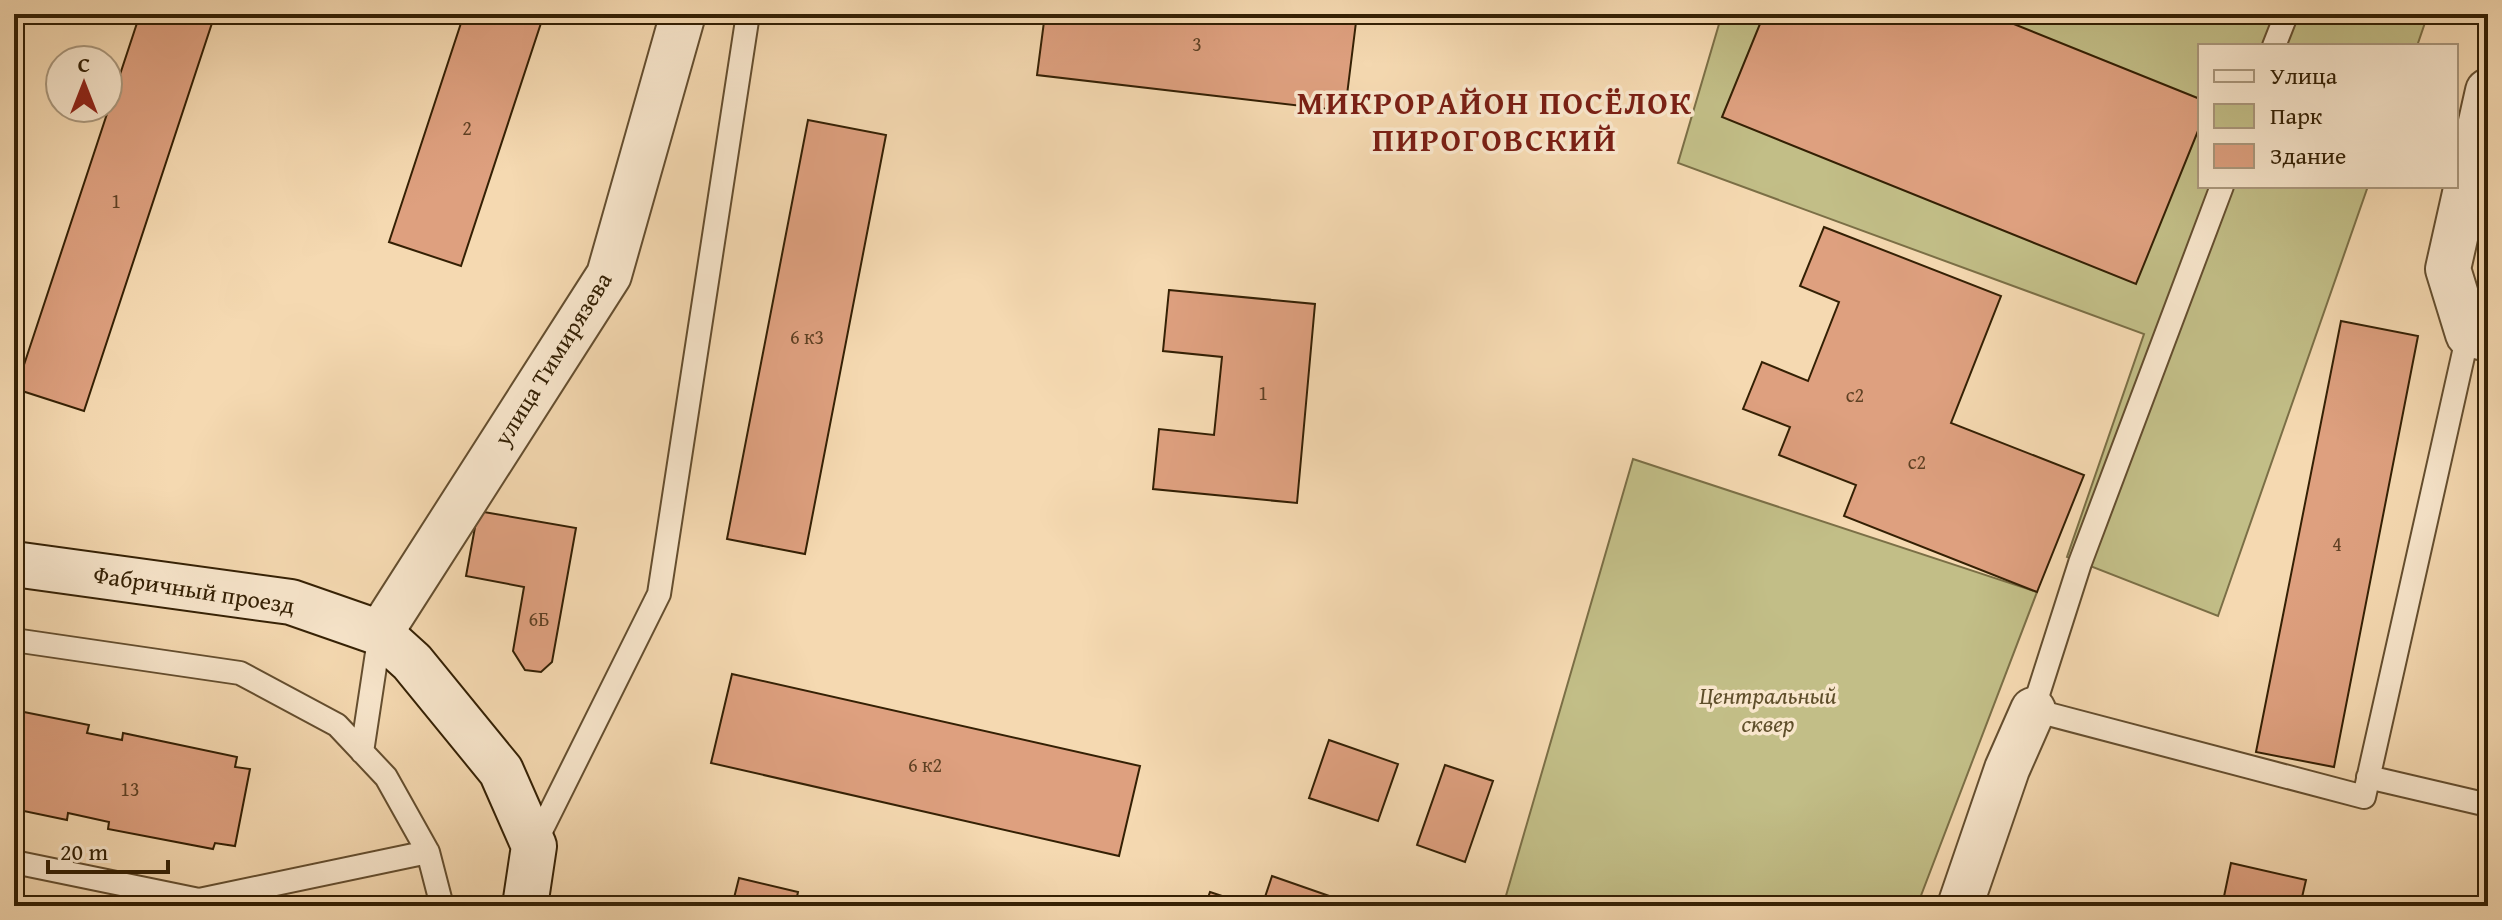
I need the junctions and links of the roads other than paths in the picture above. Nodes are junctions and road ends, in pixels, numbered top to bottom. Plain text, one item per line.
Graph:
1 (683, 14) edge
2 (748, 14) edge
3 (2285, 18) dead end
4 (2275, 44) edge
5 (2488, 91) edge
6 (2221, 188) edge
7 (2478, 336) edge
8 (14, 564) edge
9 (380, 633) junction
10 (14, 640) edge
11 (2033, 710) junction
12 (362, 752) junction
13 (2368, 777) junction
14 (2488, 805) edge
15 (534, 846) junction
16 (428, 852) junction
17 (14, 862) edge
18 (199, 903) edge
19 (442, 906) edge
20 (525, 906) edge
21 (1960, 906) edge

1 - 9 street, улица Тимирязева
2 - 15 lane
3 - 4 lane
5 - 7 street
6 - 11 lane
7 - 13 lane
8 - 9 street, Фабричный проезд
9 - 12 lane
9 - 15 street, Фабричный проезд
10 - 12 lane
11 - 13 lane
11 - 21 street
12 - 16 lane
13 - 14 lane
15 - 20 street
16 - 18 lane
16 - 19 lane
17 - 18 lane

